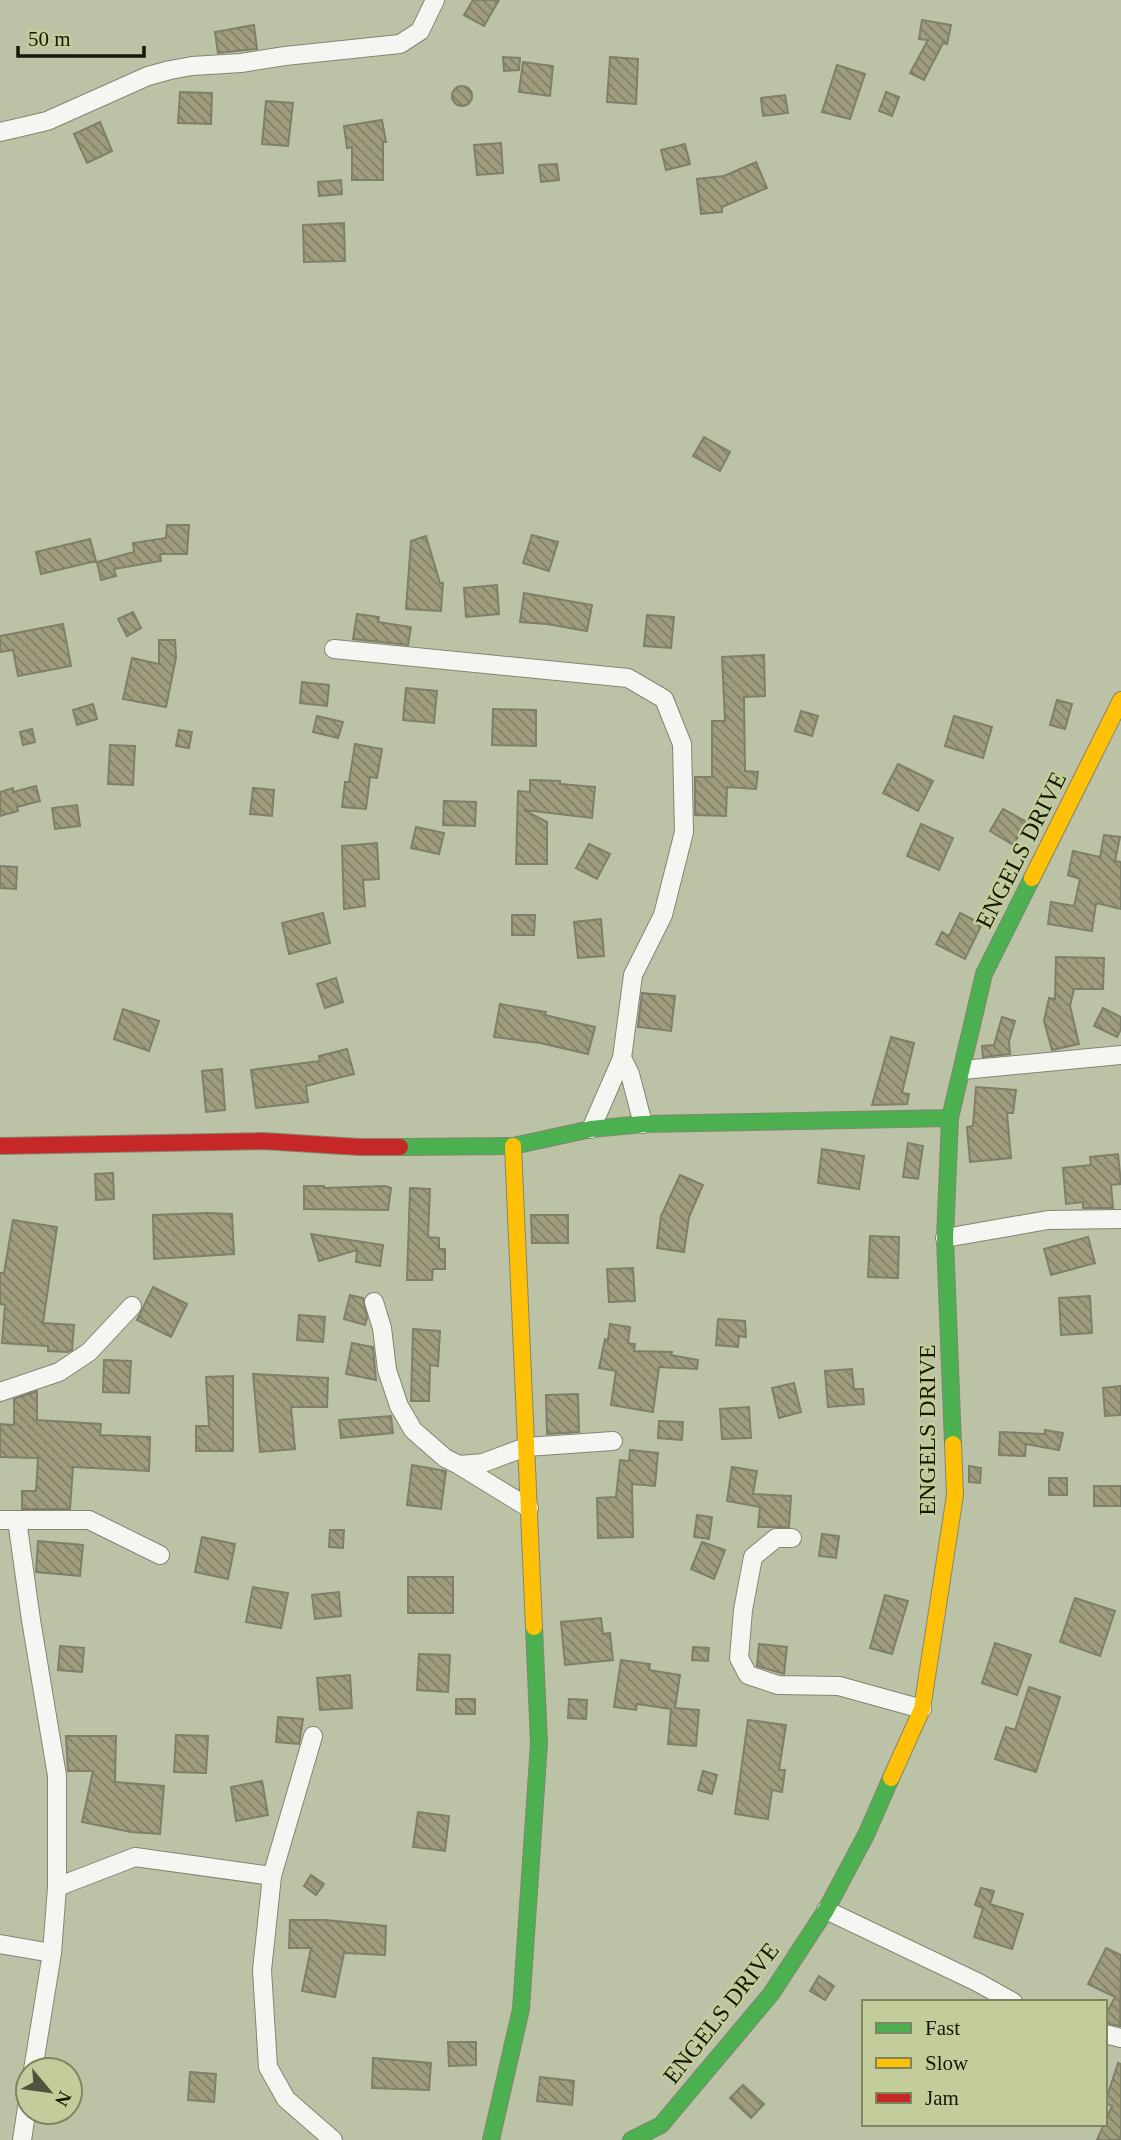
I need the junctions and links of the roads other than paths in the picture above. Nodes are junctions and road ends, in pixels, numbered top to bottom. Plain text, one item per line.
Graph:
1 (435, 0) edge
2 (0, 132) edge
3 (334, 649) dead end
4 (1121, 699) edge
5 (1121, 1055) edge
6 (622, 1058) junction
7 (963, 1070) junction
8 (950, 1118) junction
9 (643, 1124) junction
10 (591, 1129) junction
11 (0, 1146) edge
12 (513, 1146) junction
13 (1121, 1219) edge
14 (946, 1237) junction
15 (374, 1302) dead end
16 (132, 1306) dead end
17 (0, 1392) edge
18 (613, 1441) dead end
19 (526, 1447) junction
20 (459, 1465) junction
21 (529, 1508) junction
22 (9, 1520) edge
23 (792, 1538) dead end
24 (160, 1555) dead end
25 (922, 1709) junction
26 (313, 1736) dead end
27 (272, 1876) junction
28 (57, 1887) junction
29 (826, 1910) junction
30 (0, 1944) edge
31 (52, 1953) junction
32 (1009, 2000) edge
33 (35, 2056) edge
34 (661, 2132) edge
35 (333, 2140) edge
36 (491, 2140) edge
37 (631, 2140) edge

1 - 2 street
3 - 6 street
4 - 7 street, ENGELS DRIVE
5 - 7 street
6 - 9 street
6 - 10 street
7 - 8 street, ENGELS DRIVE
8 - 9 street
8 - 14 street, ENGELS DRIVE
9 - 10 street
10 - 12 street
11 - 12 street
12 - 19 street
13 - 14 street
14 - 25 street, ENGELS DRIVE
15 - 20 street
16 - 17 street
18 - 19 street
19 - 20 street
19 - 21 street
20 - 21 street
21 - 36 street
22 - 24 street
22 - 28 street
23 - 25 street
25 - 29 street, ENGELS DRIVE
26 - 27 street
27 - 28 street
27 - 35 street
28 - 31 street
29 - 32 street
29 - 34 street, ENGELS DRIVE
30 - 31 street
31 - 33 street
34 - 37 street, ENGELS DRIVE

